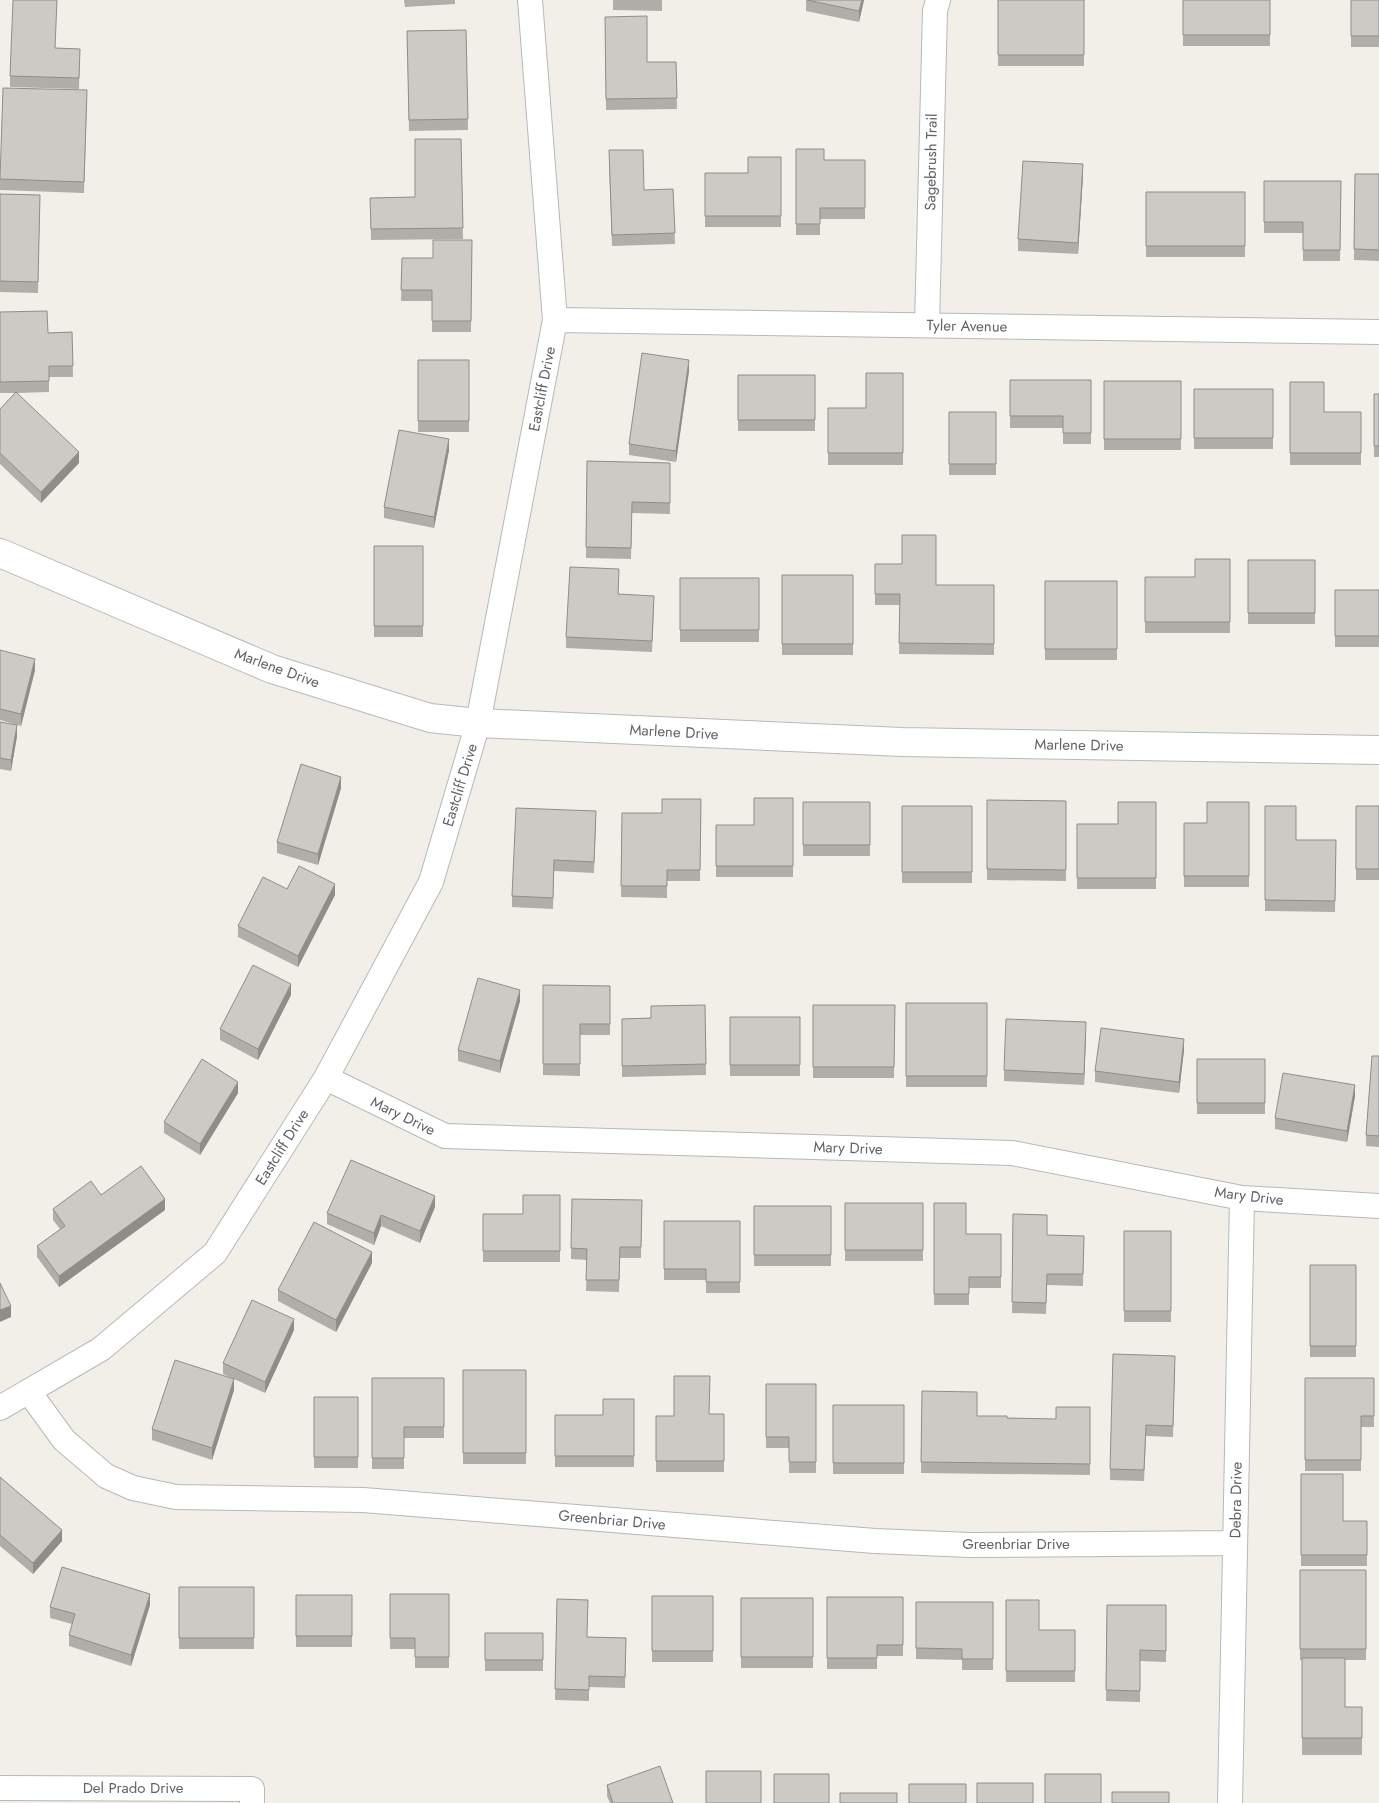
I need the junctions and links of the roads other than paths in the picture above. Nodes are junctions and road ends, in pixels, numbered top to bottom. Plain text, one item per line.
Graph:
1 (530, 0) edge
2 (938, 0) edge
3 (555, 320) junction
4 (927, 325) junction
5 (1379, 332) edge
6 (0, 553) edge
7 (478, 723) junction
8 (1379, 750) edge
9 (326, 1078) junction
10 (1242, 1198) junction
11 (1379, 1206) edge
12 (28, 1392) junction
13 (0, 1408) edge
14 (1235, 1543) junction
15 (0, 1788) edge
16 (252, 1803) edge
17 (1230, 1803) edge

1 - 3 street, Eastcliff Drive
2 - 4 street, Sagebrush Trail
3 - 4 street, Tyler Avenue
3 - 7 street, Eastcliff Drive
4 - 5 street, Tyler Avenue
6 - 7 street, Marlene Drive
7 - 8 street, Marlene Drive
7 - 9 street, Eastcliff Drive
9 - 10 street, Mary Drive
9 - 12 street, Eastcliff Drive
10 - 11 street, Mary Drive
10 - 14 street, Debra Drive
12 - 13 street, Eastcliff Drive
12 - 14 street, Greenbriar Drive
14 - 17 street, Debra Drive
15 - 16 street, Del Prado Drive

